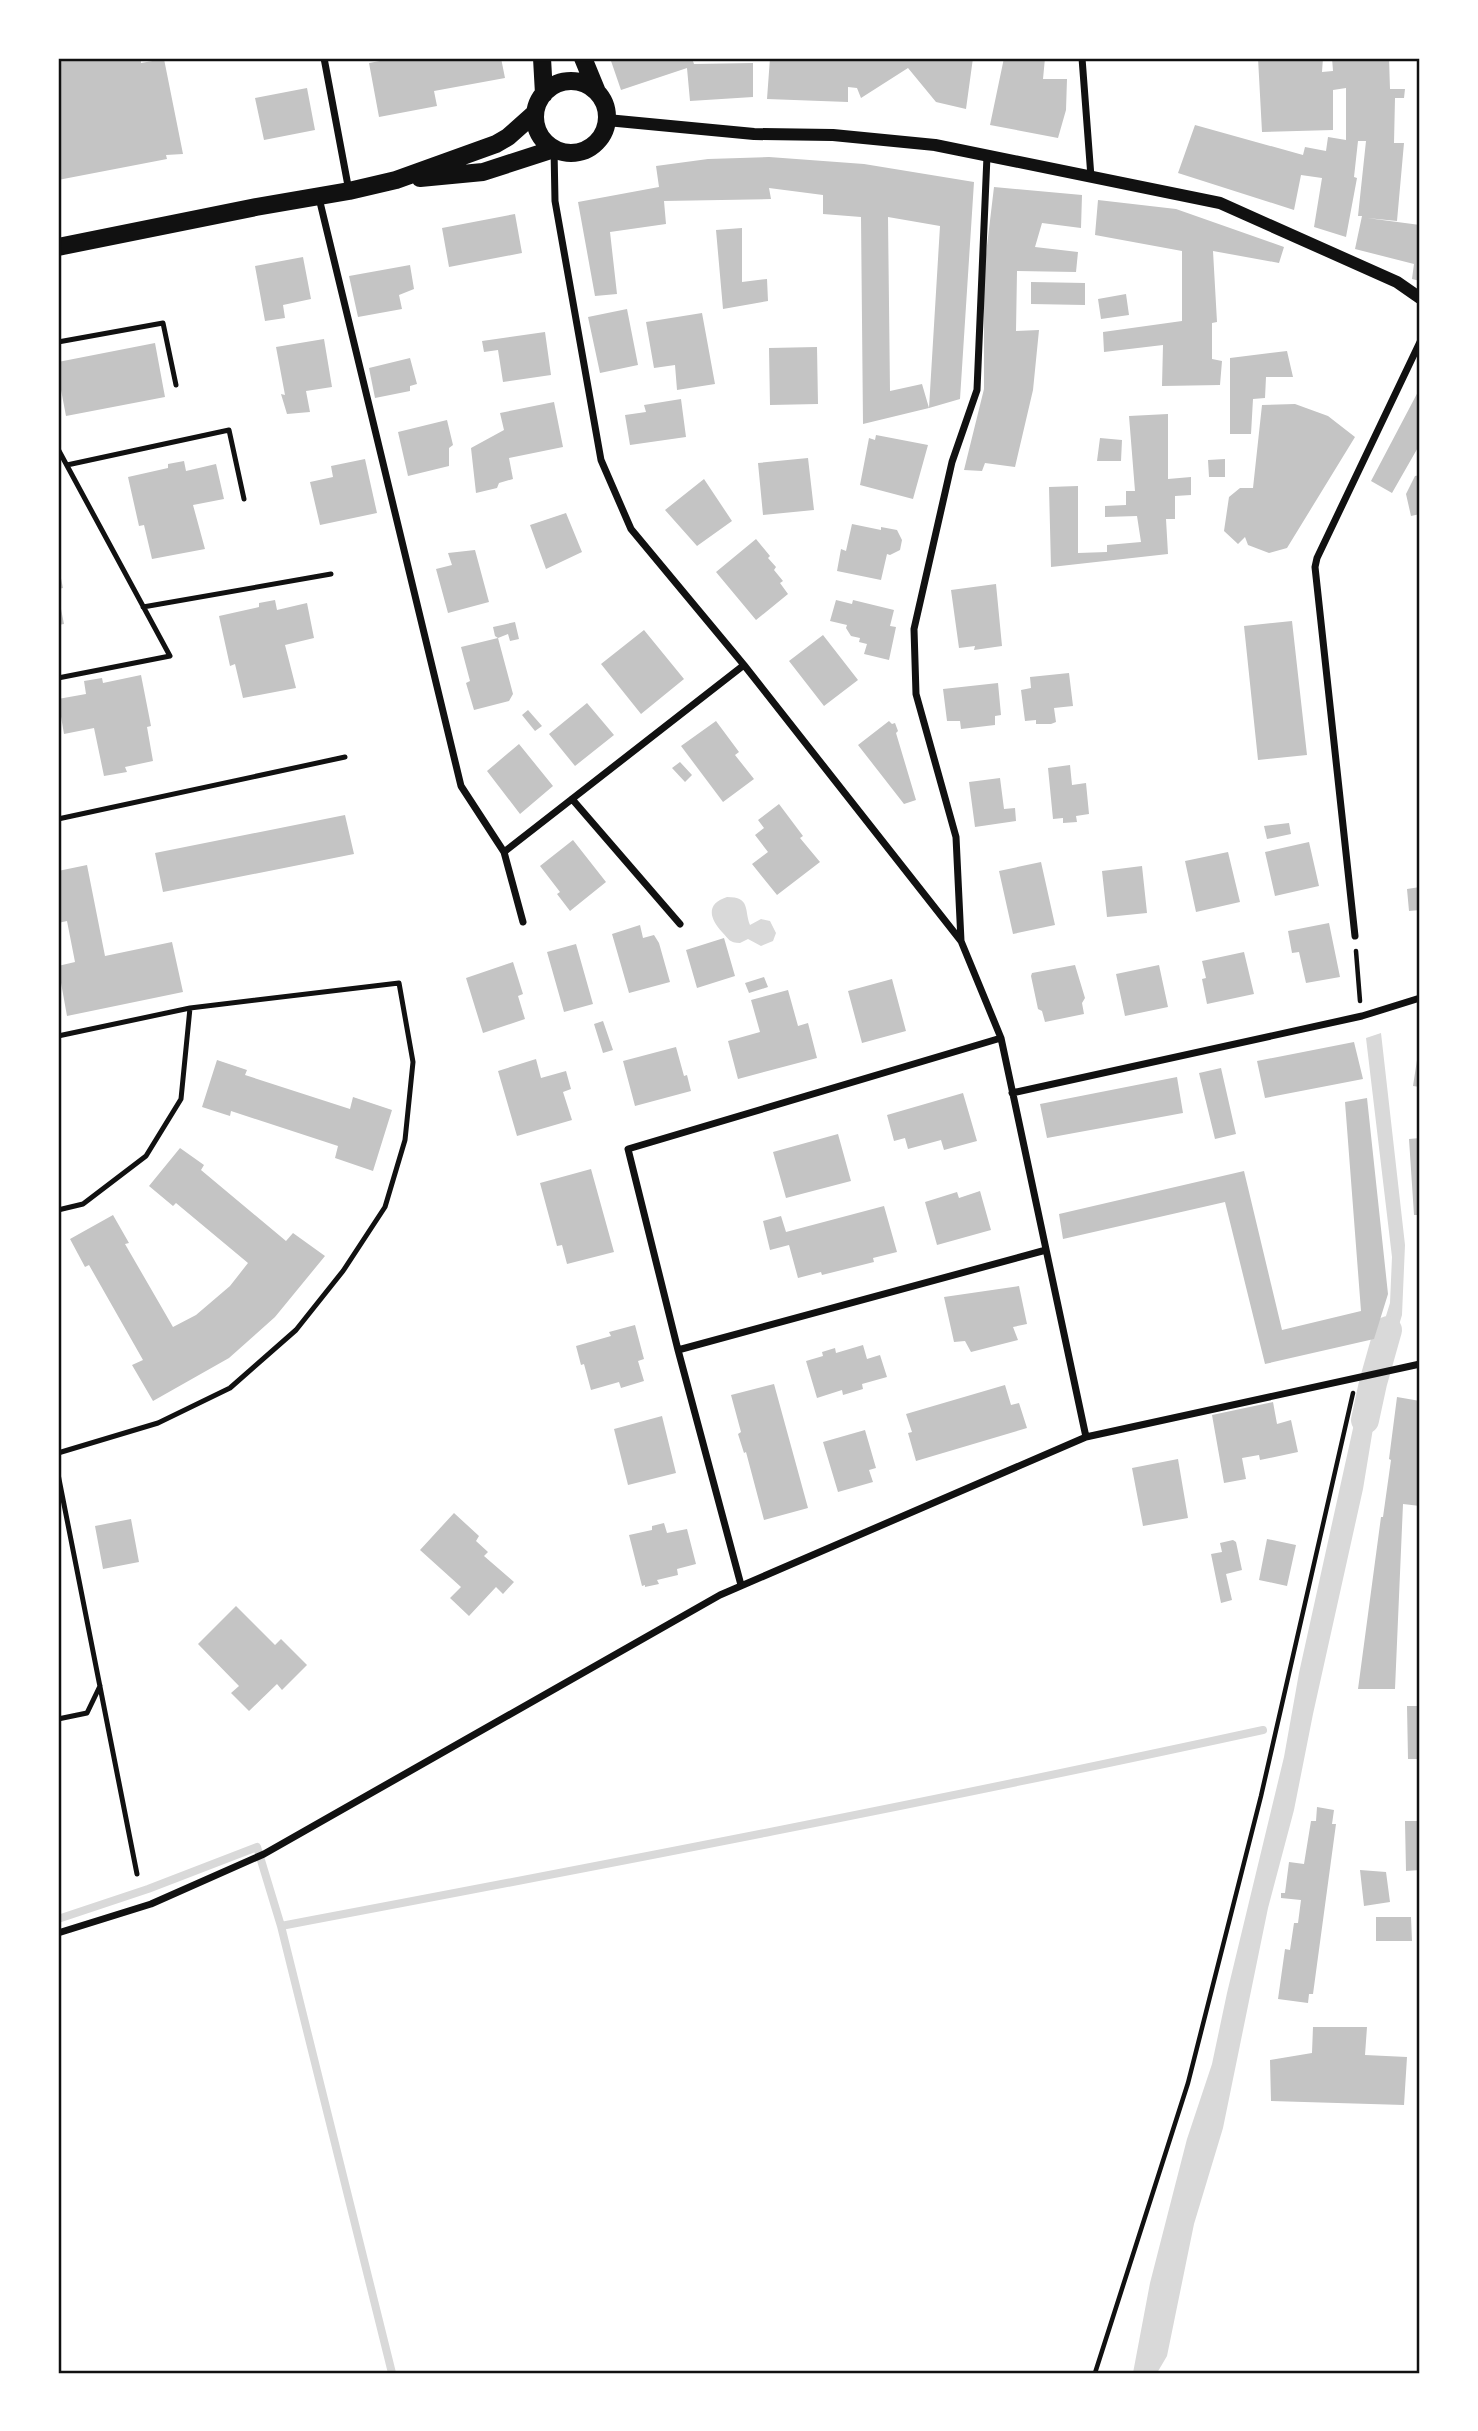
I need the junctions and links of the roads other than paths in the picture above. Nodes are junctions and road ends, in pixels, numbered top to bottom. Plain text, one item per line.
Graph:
1 (324, 58) edge
2 (542, 58) edge
3 (583, 58) edge
4 (1082, 58) edge
5 (597, 92) junction
6 (544, 94) junction
7 (535, 113) junction
8 (607, 120) junction
9 (554, 149) junction
10 (988, 156) junction
11 (1091, 177) junction
12 (396, 180) junction
13 (349, 191) junction
14 (319, 197) junction
15 (58, 247) edge
16 (1420, 298) edge
17 (58, 342) edge
18 (1420, 342) edge
19 (176, 385) dead end
20 (58, 449) edge
21 (66, 465) junction
22 (244, 499) dead end
23 (331, 574) dead end
24 (143, 607) junction
25 (744, 665) junction
26 (58, 678) edge
27 (345, 757) dead end
28 (572, 799) junction
29 (58, 819) edge
30 (504, 852) junction
31 (523, 922) dead end
32 (680, 924) dead end
33 (1355, 936) road end
34 (961, 942) junction
35 (1420, 998) edge
36 (190, 1008) junction
37 (58, 1036) edge
38 (1001, 1038) junction
39 (1012, 1093) junction
40 (58, 1210) edge
41 (1046, 1250) junction
42 (678, 1350) junction
43 (1420, 1364) edge
44 (1086, 1437) junction
45 (58, 1454) edge
46 (58, 1475) edge
47 (741, 1585) junction
48 (100, 1686) junction
49 (58, 1719) edge
50 (137, 1874) dead end
51 (58, 1933) edge

1 - 13 street
2 - 6 main road
3 - 5 main road
4 - 11 street
5 - 6 main road
5 - 8 main road
6 - 7 main road
7 - 9 main road
7 - 12 main road
8 - 9 main road
8 - 10 street
9 - 12 main road
9 - 25 street
10 - 11 street
10 - 34 street
11 - 16 street
12 - 13 main road
13 - 14 main road
14 - 15 main road
14 - 30 street
17 - 19 lane
18 - 33 street
20 - 21 lane
21 - 22 lane
21 - 24 lane
23 - 24 lane
24 - 26 lane
25 - 28 street
25 - 34 street
27 - 29 lane
28 - 30 street
28 - 32 street
30 - 31 street
34 - 38 street
35 - 39 street
36 - 37 lane
36 - 40 lane
36 - 45 lane
38 - 39 street
38 - 42 street
39 - 41 street
41 - 42 street
41 - 44 street
42 - 47 street
43 - 44 street
44 - 47 street
46 - 48 lane
47 - 51 street
48 - 49 lane
48 - 50 lane

